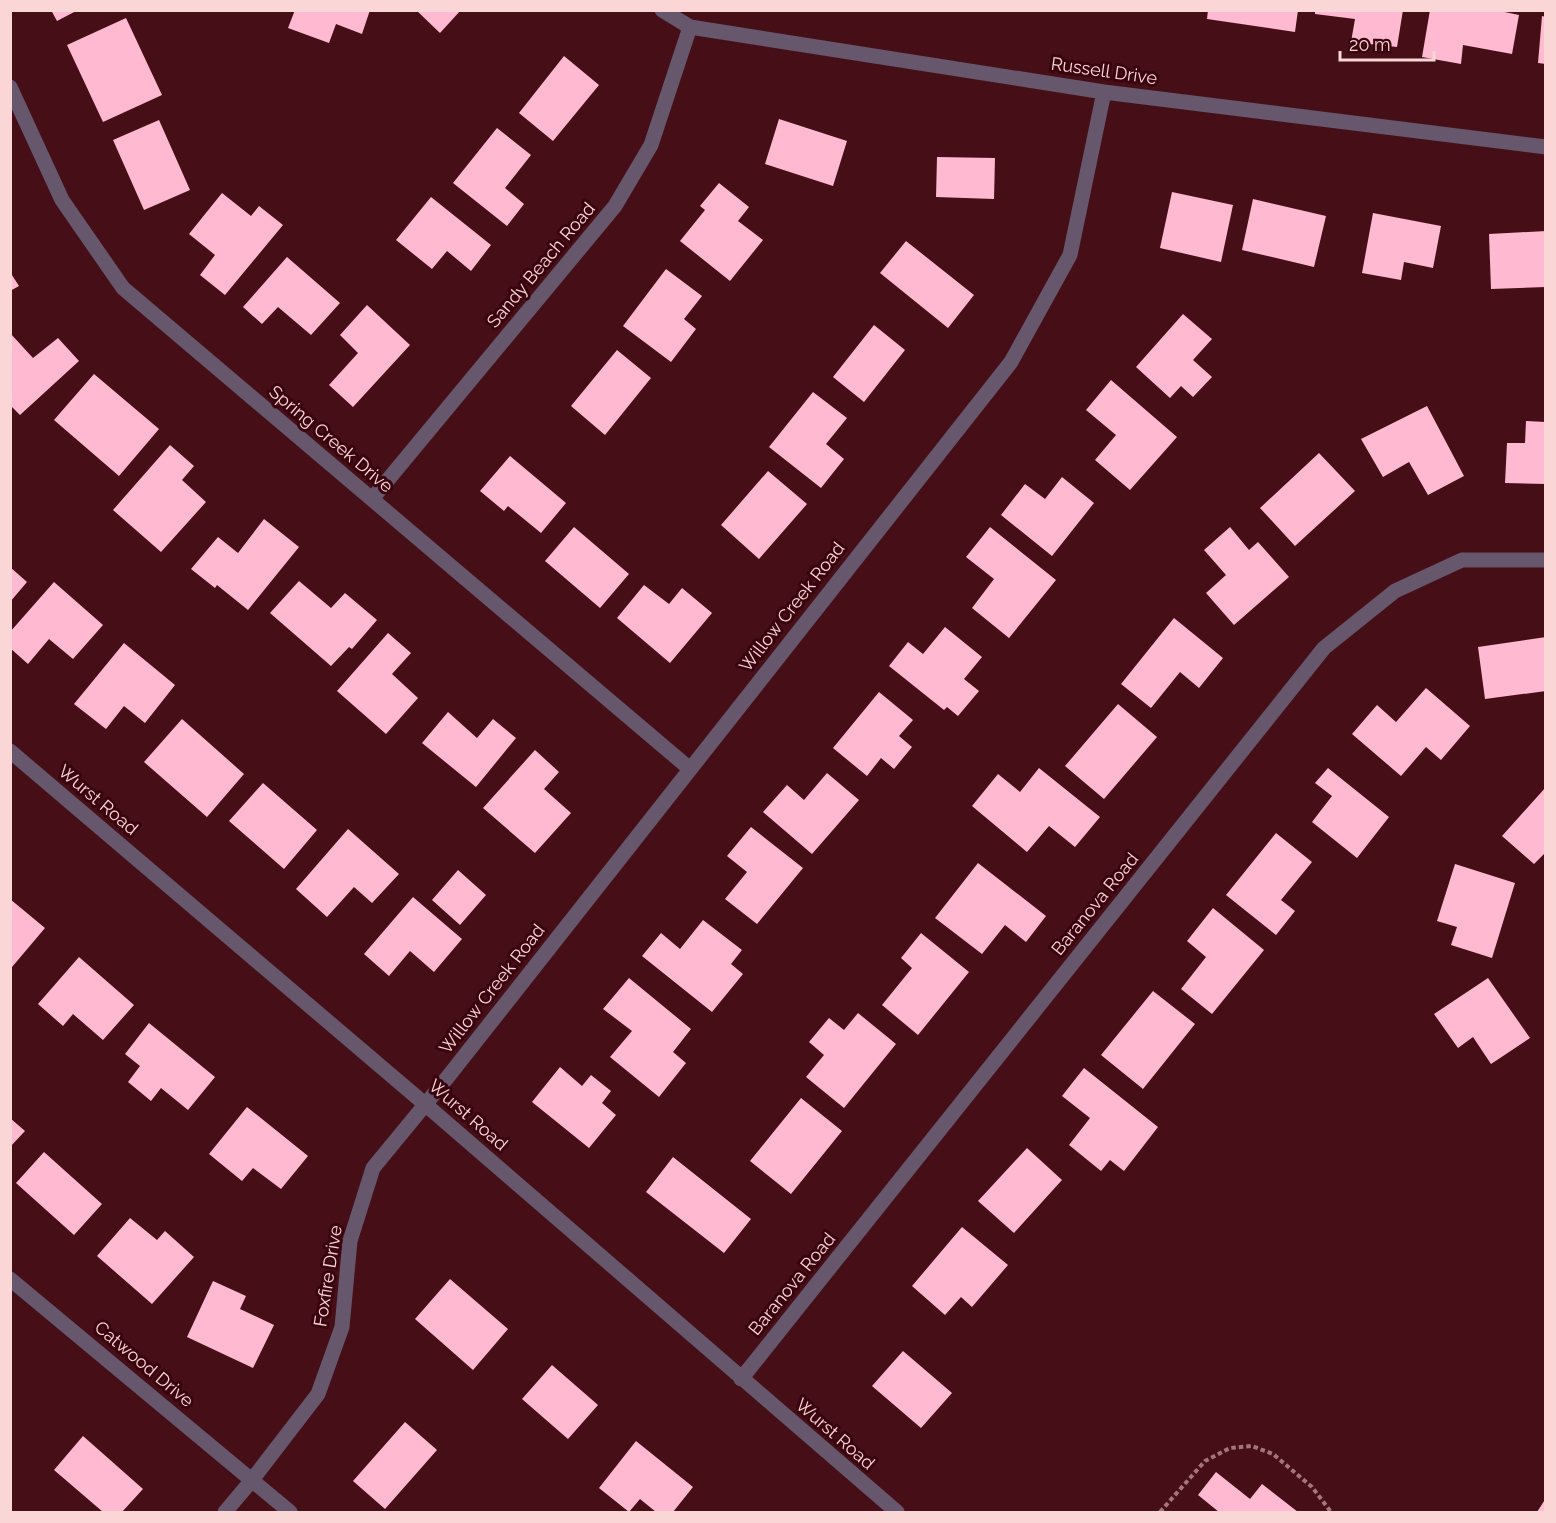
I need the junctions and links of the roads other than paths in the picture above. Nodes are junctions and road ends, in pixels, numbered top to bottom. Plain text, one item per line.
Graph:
1 (662, 10) edge
2 (690, 27) junction
3 (10, 87) edge
4 (1104, 92) junction
5 (1545, 147) edge
6 (372, 499) junction
7 (1545, 560) edge
8 (10, 751) edge
9 (690, 769) junction
10 (426, 1105) junction
11 (10, 1279) edge
12 (741, 1379) junction
13 (252, 1480) junction
14 (225, 1512) edge
15 (290, 1512) edge
16 (897, 1512) edge

1 - 2 street, Russell Drive
2 - 4 street, Russell Drive
2 - 6 street, Sandy Beach Road
3 - 6 street, Spring Creek Drive
4 - 5 street, Russell Drive
4 - 9 street, Willow Creek Road
6 - 9 street, Spring Creek Drive
7 - 12 street, Baranova Road
8 - 10 street, Wurst Road
9 - 10 street, Willow Creek Road
10 - 12 street, Wurst Road
10 - 13 street, Foxfire Drive
11 - 13 street, Catwood Drive
12 - 16 street, Wurst Road
13 - 14 street, Foxfire Drive
13 - 15 street, Catwood Drive

